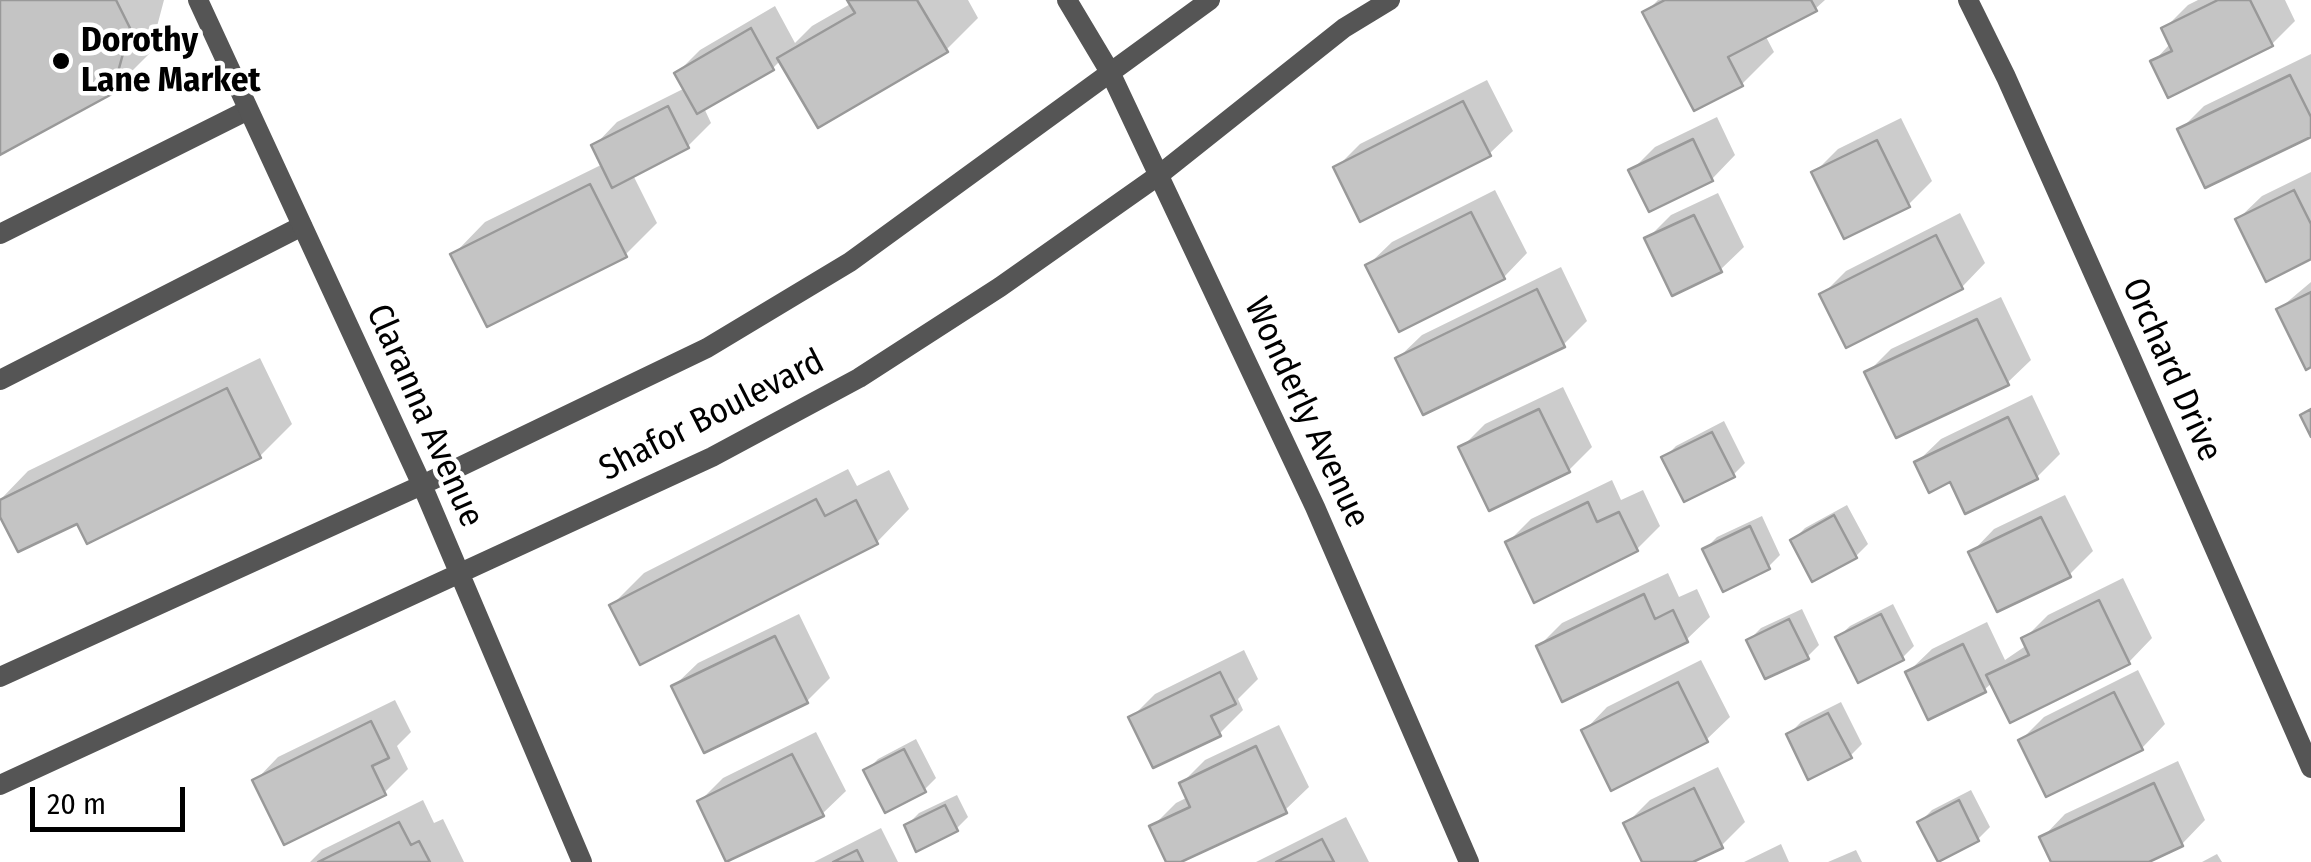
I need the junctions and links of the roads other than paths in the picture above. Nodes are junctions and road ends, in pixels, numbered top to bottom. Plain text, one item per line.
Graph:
1 (198, 0) edge
2 (1067, 0) edge
3 (1210, 0) edge
4 (1390, 0) edge
5 (1968, 0) edge
6 (1110, 72) junction
7 (248, 110) junction
8 (1159, 175) junction
9 (302, 226) junction
10 (0, 234) edge
11 (0, 380) edge
12 (422, 485) junction
13 (459, 575) junction
14 (0, 677) edge
15 (2311, 768) edge
16 (0, 784) edge
17 (582, 862) edge
18 (1469, 862) edge

1 - 7 street, Claranna Avenue
2 - 6 street, Wonderly Avenue
3 - 6 street, Shafor Boulevard
4 - 8 street, Shafor Boulevard
5 - 15 street, Orchard Drive
6 - 8 street, Wonderly Avenue
6 - 12 street, Shafor Boulevard
7 - 9 street, Claranna Avenue
7 - 10 street
8 - 13 street, Shafor Boulevard
8 - 18 street, Wonderly Avenue
9 - 11 street
9 - 12 street, Claranna Avenue
12 - 13 street, Claranna Avenue
12 - 14 street, Shafor Boulevard
13 - 16 street, Shafor Boulevard
13 - 17 street, Claranna Avenue

